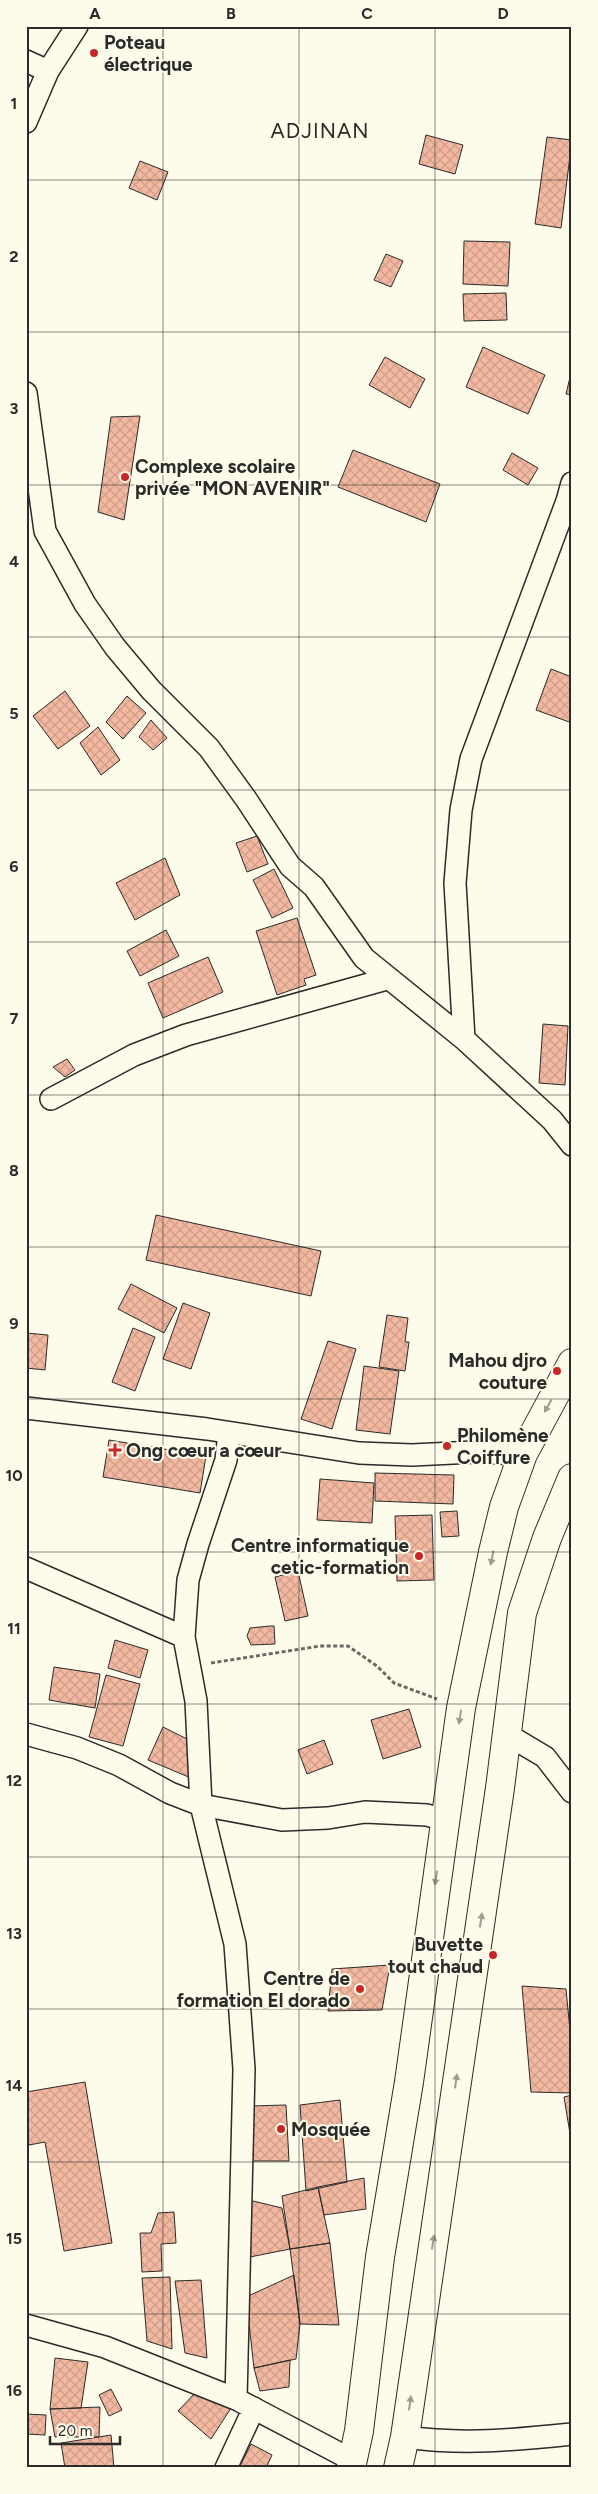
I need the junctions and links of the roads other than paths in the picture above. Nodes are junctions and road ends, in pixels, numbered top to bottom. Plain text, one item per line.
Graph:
1 (77, 26) edge
2 (26, 61) edge
3 (48, 71) junction
4 (26, 122) edge
5 (26, 393) edge
6 (570, 495) edge
7 (26, 521) edge
8 (45, 531) junction
9 (387, 978) junction
10 (464, 1039) junction
11 (51, 1100) dead end
12 (572, 1145) edge
13 (572, 1364) edge
14 (26, 1408) edge
15 (229, 1433) junction
16 (523, 1454) junction
17 (572, 1478) edge
18 (26, 1568) edge
19 (184, 1637) junction
20 (26, 1734) edge
21 (508, 1735) junction
22 (572, 1792) edge
23 (200, 1805) junction
24 (444, 1820) junction
25 (26, 2325) edge
26 (245, 2404) junction
27 (572, 2434) edge
28 (405, 2437) junction
29 (352, 2464) edge
30 (226, 2468) edge
31 (398, 2468) edge

1 - 3 street
2 - 3 street
3 - 4 street
5 - 8 street
6 - 10 street
7 - 8 street
8 - 9 street
9 - 10 street
9 - 11 street
10 - 12 street
13 -> 16 main road
14 - 15 street
15 - 16 street
15 - 19 street
16 -> 24 main road
17 - 21 main road
18 - 19 street
19 - 23 street
20 - 23 street
21 - 22 street
28 -> 21 main road
23 - 24 street
23 - 26 street
24 -> 29 main road
25 - 26 street
26 - 29 street
26 - 30 street
27 - 28 street
28 - 31 main road

